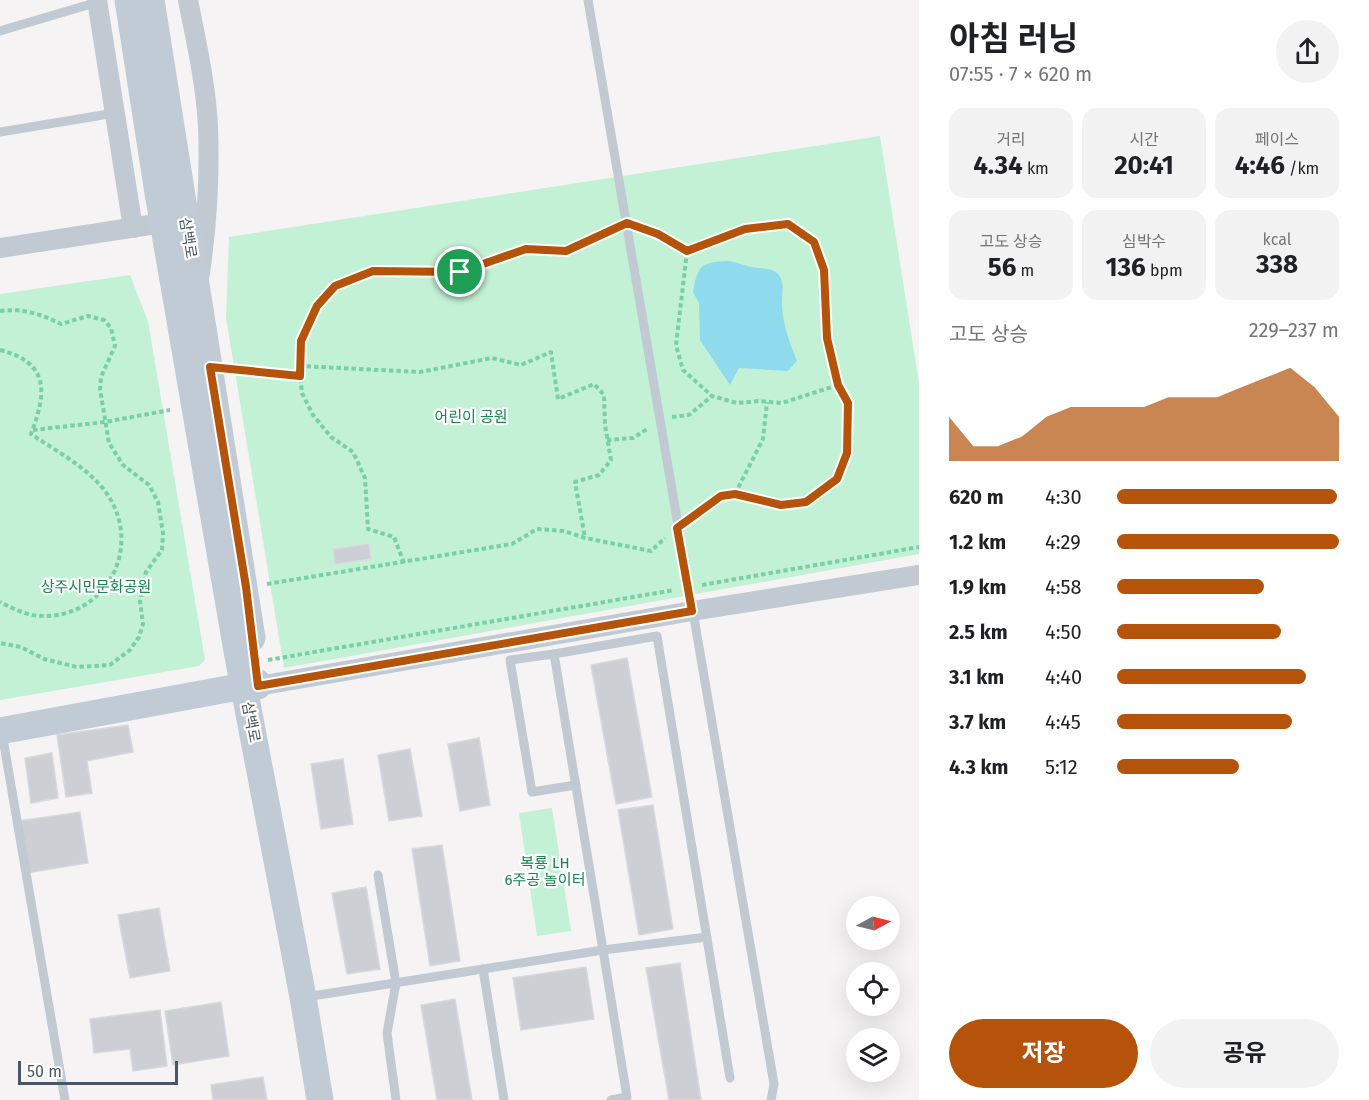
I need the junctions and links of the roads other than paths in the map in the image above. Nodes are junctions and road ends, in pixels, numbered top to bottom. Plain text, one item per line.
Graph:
1 (128, 0) edge
2 (152, 0) edge
3 (188, 0) edge
4 (588, 0) edge
5 (97, 1) edge
6 (0, 31) edge
7 (115, 113) junction
8 (0, 132) edge
9 (163, 223) junction
10 (133, 228) junction
11 (0, 248) edge
12 (197, 293) junction
13 (919, 575) edge
14 (692, 611) junction
15 (554, 654) junction
16 (252, 678) junction
17 (1, 730) edge
18 (576, 785) junction
19 (378, 875) dead end
20 (706, 937) junction
21 (603, 950) junction
22 (483, 969) junction
23 (396, 982) junction
24 (303, 997) junction
25 (730, 1078) dead end
26 (65, 1100) edge
27 (320, 1100) edge
28 (396, 1100) edge
29 (504, 1100) edge
30 (611, 1100) edge
31 (771, 1100) edge

1 - 9 street
2 - 12 street, 삼백로
3 - 12 street
4 - 14 lane
5 - 6 lane
5 - 7 street
7 - 8 lane
7 - 10 street
9 - 10 street
9 - 16 street
10 - 11 street
12 - 16 street, 삼백로
13 - 14 street
14 - 16 street
14 - 31 lane
15 - 18 lane
15 - 18 lane
15 - 20 lane
16 - 17 street
16 - 24 street, 삼백로
17 - 26 lane
18 - 21 lane
19 - 23 lane
20 - 21 lane
20 - 25 lane
21 - 22 lane
21 - 30 lane
22 - 23 lane
22 - 29 lane
23 - 24 lane
23 - 28 lane
24 - 27 street, 삼백로

